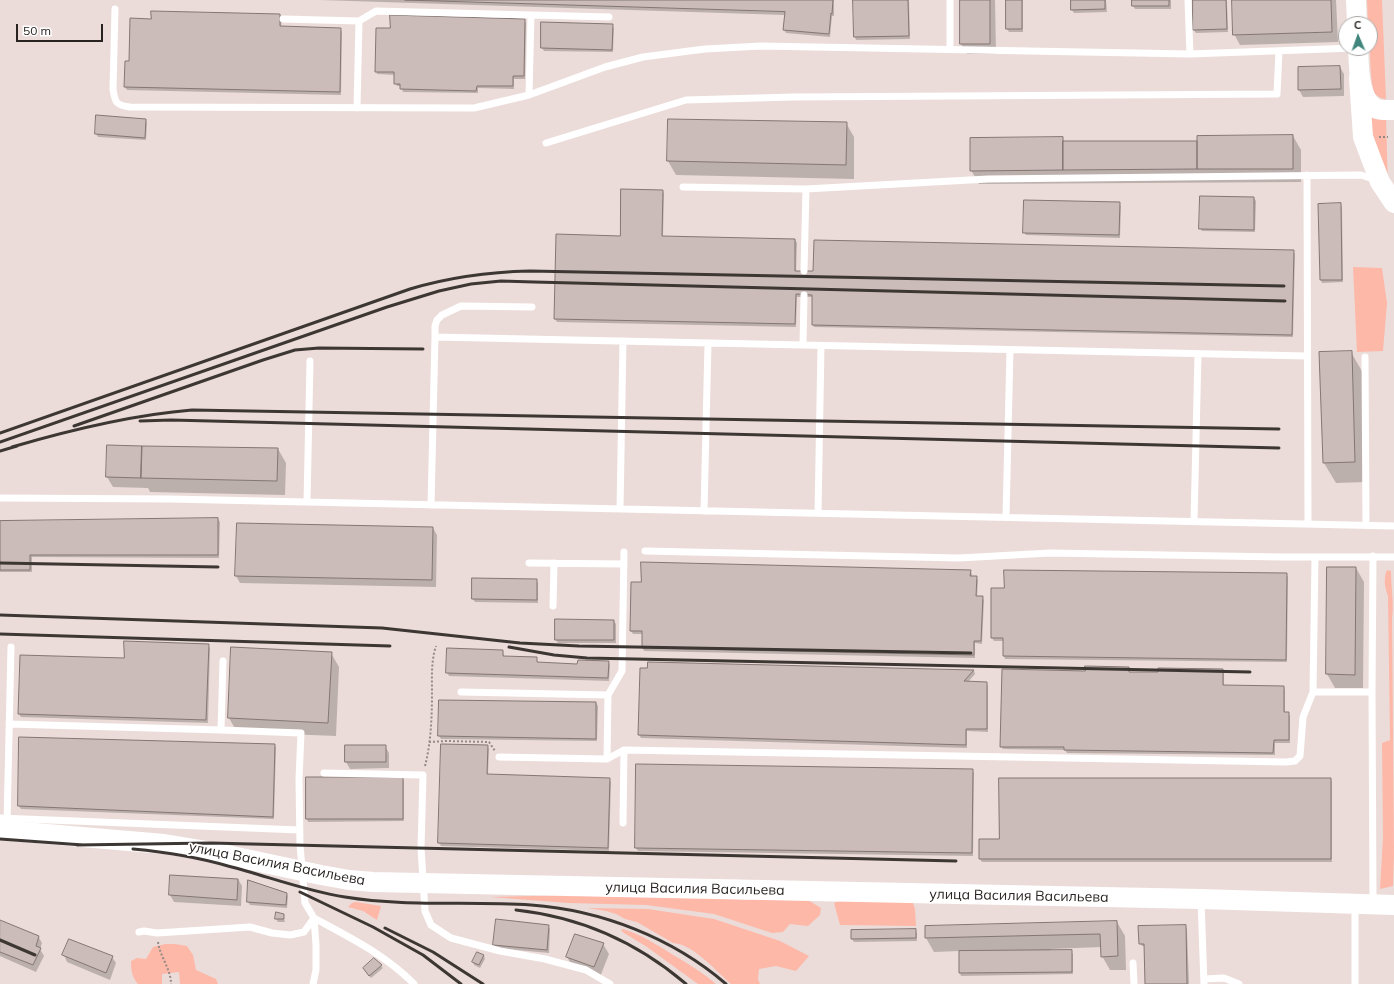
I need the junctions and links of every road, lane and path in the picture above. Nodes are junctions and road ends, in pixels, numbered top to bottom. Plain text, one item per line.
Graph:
1 (950, 0) edge
2 (1188, 0) edge
3 (1356, 0) edge
4 (115, 10) dead end
5 (531, 15) junction
6 (1357, 16) edge
7 (609, 17) dead end
8 (283, 19) dead end
9 (359, 21) junction
10 (950, 49) junction
11 (1338, 49) edge
12 (1280, 51) junction
13 (1190, 54) junction
14 (1358, 56) edge
15 (1359, 78) junction
16 (529, 95) junction
17 (357, 108) junction
18 (1394, 110) edge
19 (546, 143) dead end
20 (1307, 175) junction
21 (1380, 182) junction
22 (683, 187) dead end
23 (806, 189) junction
24 (1394, 204) edge
25 (804, 271) dead end
26 (804, 294) dead end
27 (532, 307) dead end
28 (435, 338) junction
29 (623, 341) junction
30 (708, 343) junction
31 (803, 345) junction
32 (821, 346) junction
33 (1010, 350) junction
34 (1198, 354) junction
35 (1308, 356) junction
36 (1365, 357) dead end
37 (310, 361) dead end
38 (0, 498) edge
39 (307, 502) junction
40 (431, 505) junction
41 (620, 509) junction
42 (704, 511) junction
43 (818, 513) junction
44 (1006, 517) junction
45 (1194, 522) junction
46 (1308, 524) junction
47 (1366, 525) junction
48 (1394, 526) edge
49 (645, 551) dead end
50 (624, 552) dead end
51 (1373, 556) junction
52 (1315, 557) junction
53 (1394, 557) edge
54 (529, 563) dead end
55 (554, 563) junction
56 (624, 564) junction
57 (553, 606) dead end
58 (436, 646) dead end
59 (11, 647) dead end
60 (224, 661) dead end
61 (461, 692) dead end
62 (1313, 692) junction
63 (1372, 692) junction
64 (608, 695) junction
65 (9, 724) junction
66 (221, 730) junction
67 (429, 742) junction
68 (624, 750) junction
69 (498, 757) joint
70 (607, 759) junction
71 (324, 773) dead end
72 (423, 775) junction
73 (623, 823) dead end
74 (3, 824) edge
75 (299, 830) junction
76 (302, 872) junction
77 (424, 884) junction
78 (1201, 899) junction
79 (1364, 904) junction
80 (1394, 905) edge
81 (314, 918) junction
82 (139, 932) dead end
83 (157, 933) junction
84 (1134, 963) dead end
85 (1204, 981) edge
86 (171, 984) edge
87 (313, 984) edge
88 (414, 984) edge
89 (610, 984) edge
90 (1134, 984) edge
91 (1239, 984) edge
92 (1355, 984) edge

1 - 10 lane
2 - 13 lane
3 - 6 main road
4 - 17 lane
5 - 7 lane
5 - 9 lane
5 - 16 lane
8 - 9 lane
9 - 17 lane
10 - 13 lane
10 - 16 lane
11 - 12 lane
12 - 13 lane
12 - 19 lane
14 - 15 main road
15 - 18 main road
15 - 21 main road
16 - 17 lane
20 - 21 lane
20 - 23 lane
20 - 35 lane
21 - 24 main road
22 - 23 lane
23 - 25 lane
26 - 31 lane
27 - 28 lane
28 - 29 lane
28 - 40 lane
29 - 30 lane
29 - 41 lane
30 - 31 lane
30 - 42 lane
31 - 32 lane
32 - 33 lane
32 - 43 lane
33 - 34 lane
33 - 44 lane
34 - 35 lane
34 - 45 lane
35 - 46 lane
36 - 47 lane
37 - 39 lane
38 - 39 lane
39 - 40 lane
40 - 41 lane
41 - 42 lane
42 - 43 lane
43 - 44 lane
44 - 45 lane
45 - 46 lane
46 - 47 lane
47 - 48 lane
49 - 52 lane
50 - 56 lane
51 - 52 lane
51 - 53 lane
51 - 63 lane
52 - 62 lane
54 - 55 lane
55 - 56 lane
55 - 57 lane
56 - 64 lane
58 - 67 path
59 - 65 lane
60 - 66 lane
61 - 64 lane
62 - 63 lane
62 - 68 lane
63 - 79 lane
64 - 70 lane
65 - 66 lane
65 - 74 lane
66 - 75 lane
67 - 69 path
67 - 72 path
68 - 70 lane
68 - 73 lane
69 - 70 lane
71 - 72 lane
72 - 77 lane
74 - 75 lane
74 - 76 main road, улица Василия Васильева
75 - 76 lane
76 - 77 main road, улица Василия Васильева
76 - 81 lane
77 - 78 main road, улица Василия Васильева
77 - 89 lane
78 - 79 main road, улица Василия Васильева
78 - 85 lane
79 - 80 main road, улица Василия Васильева
79 - 92 lane
81 - 83 lane
81 - 87 lane
81 - 88 lane
82 - 83 lane
83 - 86 path
84 - 90 lane
85 - 91 lane

